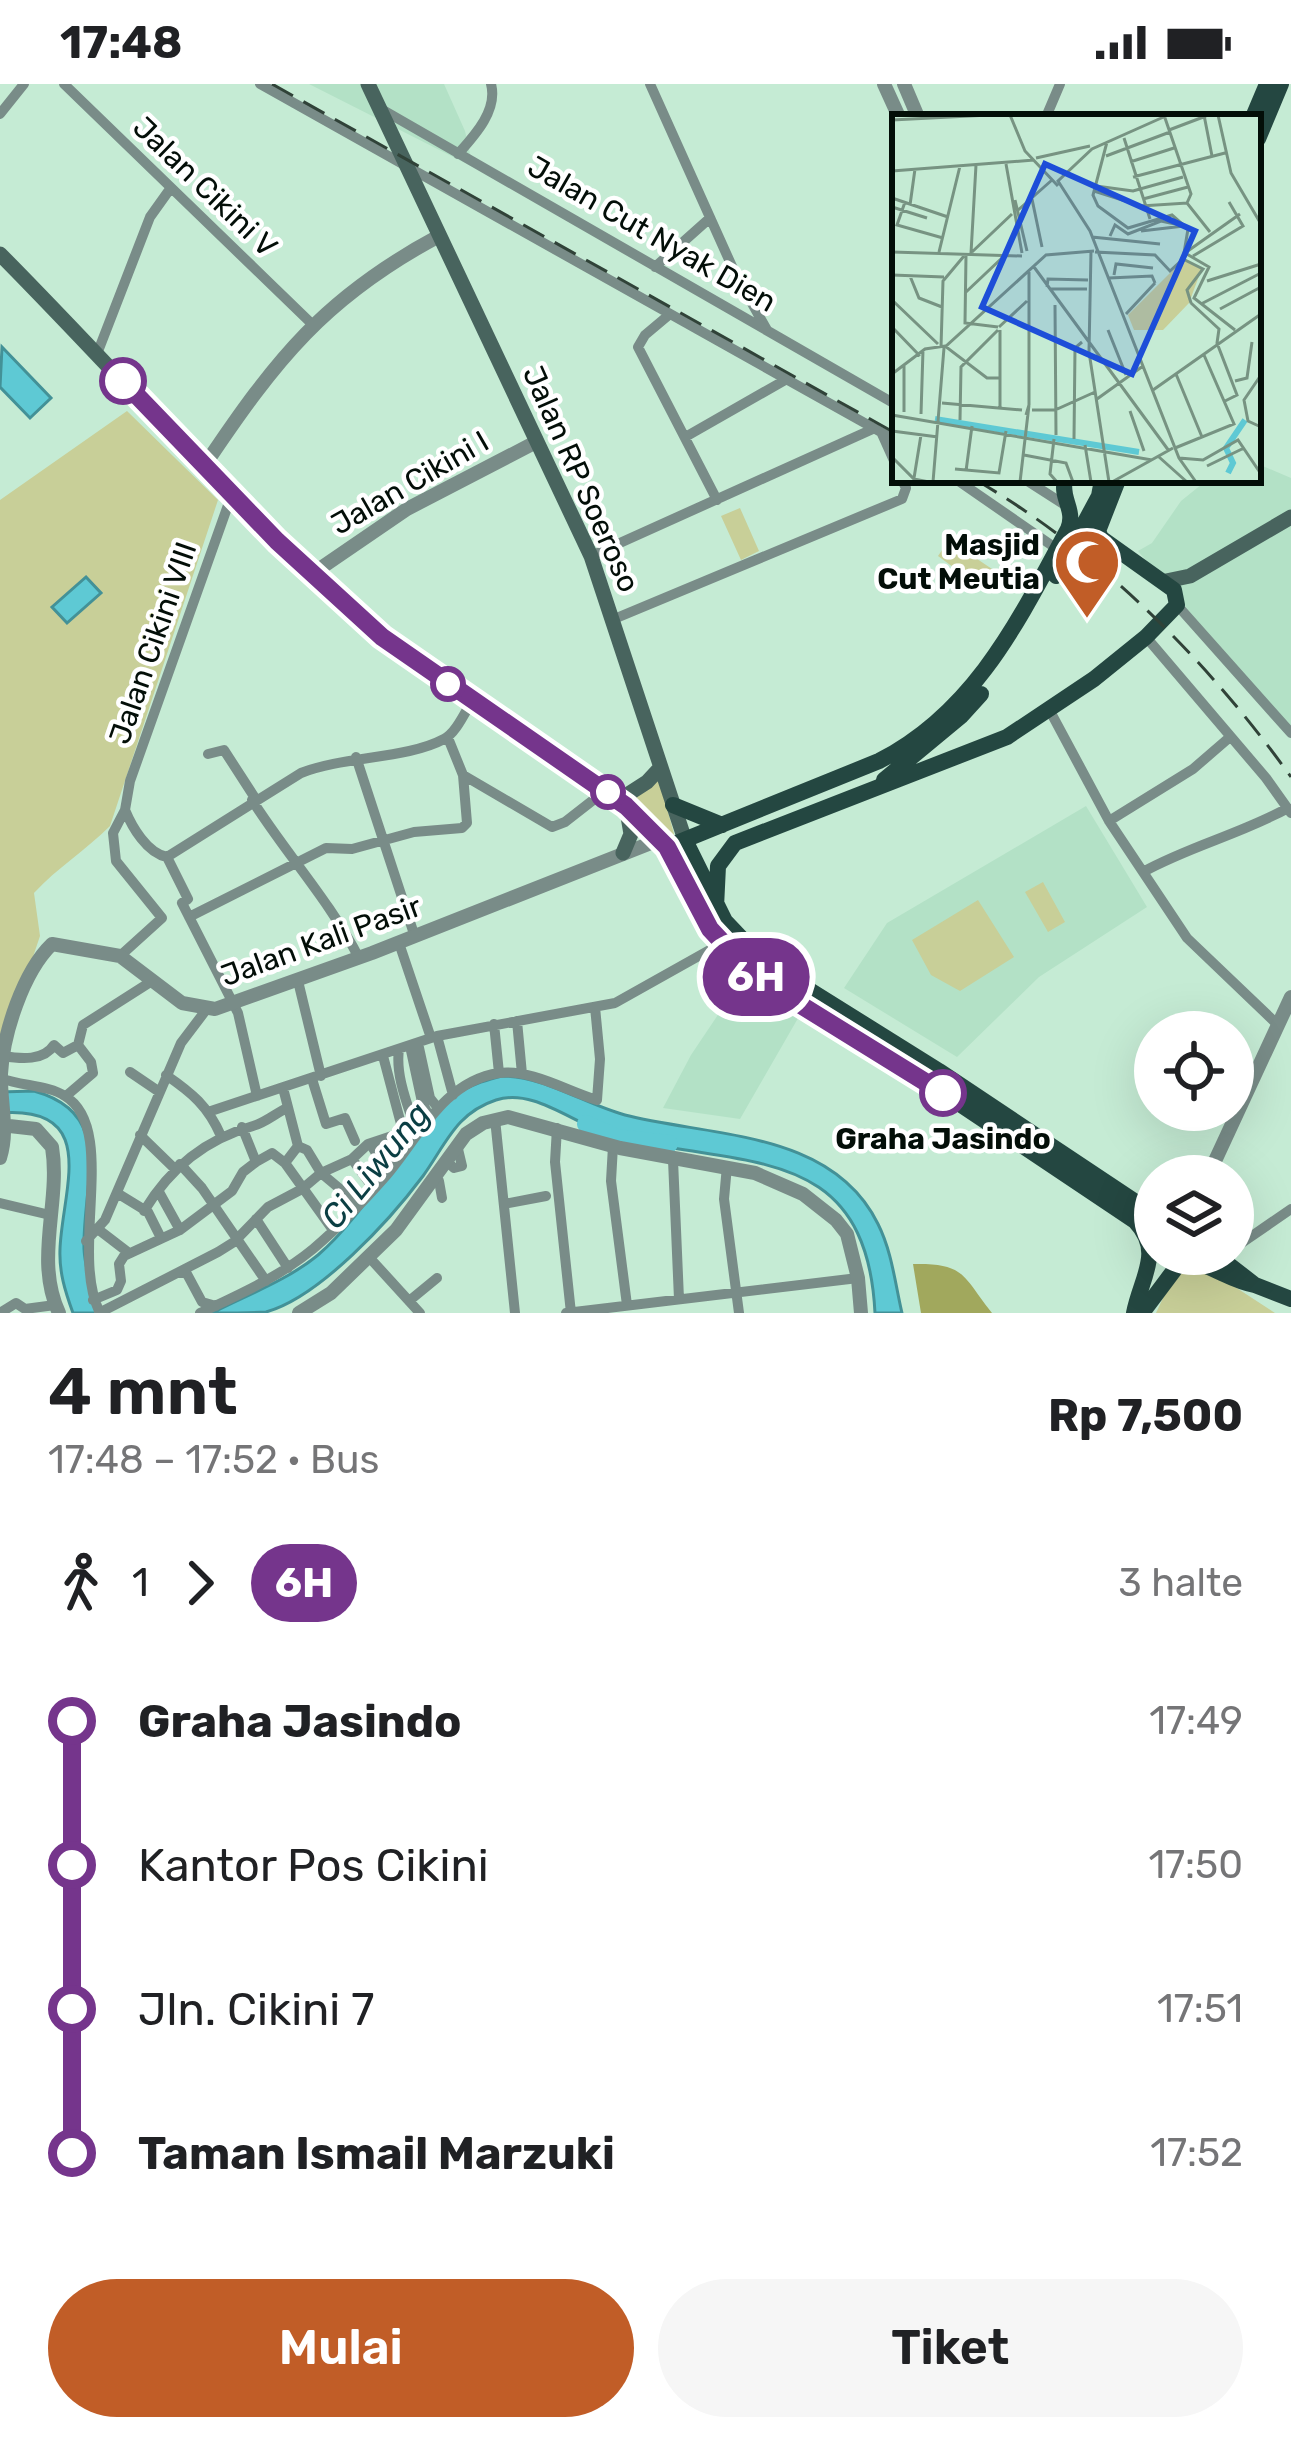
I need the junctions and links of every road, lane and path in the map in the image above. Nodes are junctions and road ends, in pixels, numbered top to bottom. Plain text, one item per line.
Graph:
1 (24, 84) edge
2 (64, 84) edge
3 (260, 84) edge
4 (368, 84) edge
5 (491, 84) edge
6 (650, 84) edge
7 (884, 84) edge
8 (904, 84) edge
9 (1060, 84) edge
10 (1267, 84) edge
11 (1281, 84) edge
12 (383, 110) junction
13 (0, 114) edge
14 (898, 114) edge
15 (918, 114) edge
16 (1047, 114) edge
17 (1254, 114) edge
18 (1261, 133) edge
19 (458, 154) junction
20 (403, 163) junction
21 (170, 189) junction
22 (710, 218) junction
23 (440, 236) junction
24 (0, 254) edge
25 (655, 267) junction
26 (670, 314) junction
27 (313, 325) junction
28 (769, 333) junction
29 (97, 354) junction
30 (787, 379) junction
31 (892, 402) edge
32 (878, 429) junction
33 (687, 436) junction
34 (892, 438) edge
35 (536, 442) junction
36 (892, 457) edge
37 (205, 465) junction
38 (904, 483) edge
39 (961, 483) edge
40 (1031, 483) edge
41 (1062, 483) edge
42 (1101, 483) edge
43 (1117, 483) edge
44 (232, 494) junction
45 (717, 500) junction
46 (1071, 508) junction
47 (1291, 517) edge
48 (1057, 549) junction
49 (591, 556) junction
50 (1203, 568) junction
51 (312, 574) junction
52 (1166, 581) junction
53 (1177, 604) junction
54 (614, 619) junction
55 (1146, 638) junction
56 (472, 700) junction
57 (1050, 711) junction
58 (1291, 733) edge
59 (1230, 737) junction
60 (448, 738) junction
61 (208, 754) dead end
62 (356, 758) junction
63 (660, 767) junction
64 (463, 775) junction
65 (874, 788) junction
66 (617, 798) junction
67 (254, 799) junction
68 (673, 806) junction
69 (125, 810) junction
70 (1290, 811) edge
71 (1109, 821) junction
72 (726, 824) junction
73 (386, 838) junction
74 (685, 840) junction
75 (664, 843) junction
76 (735, 843) junction
77 (623, 853) junction
78 (166, 857) junction
79 (299, 862) junction
80 (1143, 872) junction
81 (182, 904) junction
82 (716, 907) junction
83 (189, 917) junction
84 (162, 918) junction
85 (716, 936) junction
86 (415, 937) junction
87 (399, 943) junction
88 (120, 956) junction
89 (359, 958) junction
90 (152, 981) junction
91 (299, 984) junction
92 (1291, 997) edge
93 (233, 1004) junction
94 (595, 1007) junction
95 (206, 1010) junction
96 (517, 1021) junction
97 (494, 1024) junction
98 (1278, 1025) junction
99 (434, 1037) junction
100 (78, 1045) junction
101 (409, 1046) junction
102 (3, 1056) junction
103 (382, 1056) junction
104 (130, 1072) dead end
105 (499, 1073) junction
106 (522, 1074) junction
107 (166, 1075) junction
108 (317, 1078) junction
109 (1, 1081) edge
110 (283, 1088) junction
111 (158, 1091) junction
112 (453, 1095) junction
113 (66, 1096) junction
114 (257, 1096) junction
115 (287, 1108) junction
116 (211, 1111) junction
117 (434, 1112) junction
118 (495, 1119) junction
119 (3, 1123) edge
120 (242, 1126) junction
121 (557, 1128) junction
122 (401, 1133) junction
123 (417, 1134) junction
124 (140, 1135) junction
125 (220, 1136) junction
126 (355, 1141) dead end
127 (370, 1144) junction
128 (298, 1146) junction
129 (613, 1146) junction
130 (409, 1147) junction
131 (1218, 1155) edge
132 (0, 1158) edge
133 (352, 1159) junction
134 (673, 1160) junction
135 (256, 1162) junction
136 (285, 1163) junction
137 (727, 1166) junction
138 (178, 1167) junction
139 (321, 1172) junction
140 (388, 1173) junction
141 (435, 1178) junction
142 (302, 1189) junction
143 (374, 1189) junction
144 (159, 1192) junction
145 (118, 1193) junction
146 (546, 1196) dead end
147 (442, 1198) dead end
148 (1134, 1201) edge
149 (0, 1203) edge
150 (213, 1204) junction
151 (358, 1204) junction
152 (504, 1204) junction
153 (1291, 1209) edge
154 (144, 1211) junction
155 (50, 1215) junction
156 (256, 1219) junction
157 (99, 1230) junction
158 (180, 1230) junction
159 (333, 1230) junction
160 (1254, 1234) edge
161 (161, 1238) junction
162 (237, 1240) junction
163 (86, 1241) junction
164 (129, 1253) junction
165 (368, 1256) junction
166 (288, 1268) junction
167 (180, 1272) junction
168 (1245, 1275) edge
169 (437, 1278) dead end
170 (858, 1278) junction
171 (266, 1281) junction
172 (1255, 1285) junction
173 (737, 1293) junction
174 (679, 1299) junction
175 (1291, 1299) edge
176 (93, 1300) junction
177 (409, 1301) junction
178 (627, 1305) junction
179 (216, 1306) junction
180 (57, 1309) edge
181 (309, 1311) edge
182 (0, 1313) edge
183 (99, 1313) edge
184 (200, 1313) edge
185 (420, 1313) edge
186 (515, 1313) edge
187 (569, 1313) edge
188 (739, 1313) edge
189 (861, 1313) edge
190 (1138, 1313) edge

1 - 13 street
2 - 21 street, Jalan Cikini V
3 - 20 street
4 - 12 main road, Jalan RP Soeroso
5 - 19 street
6 - 22 street
7 - 14 street
8 - 15 street
9 - 16 street
10 - 17 main road
11 - 18 main road
12 - 19 street, Jalan Cut Nyak Dien
12 - 20 main road, Jalan RP Soeroso
19 - 25 street, Jalan Cut Nyak Dien
20 - 23 main road, Jalan RP Soeroso
20 - 26 street
21 - 27 street, Jalan Cikini V
21 - 29 street
22 - 25 street
22 - 28 street
23 - 27 street
23 - 35 main road, Jalan RP Soeroso
24 - 29 main road
25 - 28 street, Jalan Cut Nyak Dien
26 - 30 street
26 - 33 street
27 - 37 street
28 - 31 street, Jalan Cut Nyak Dien
29 - 37 main road
30 - 32 street
30 - 33 street
32 - 34 street
32 - 36 street
32 - 45 street
33 - 45 street
35 - 49 main road, Jalan RP Soeroso
35 - 51 street, Jalan Cikini I
37 - 44 main road
38 - 54 street
39 - 48 street
40 - 46 street
41 - 46 main road
42 - 65 main road
43 - 52 main road
44 - 51 main road
44 - 69 street, Jalan Cikini VIII
45 - 49 street
46 - 48 main road
47 - 50 main road
48 - 72 main road
49 - 54 main road, Jalan RP Soeroso
50 - 52 main road
50 - 53 main road
51 - 56 main road
52 - 53 main road
53 - 55 main road
53 - 58 street
54 - 63 main road, Jalan RP Soeroso
55 - 57 main road
55 - 59 street
56 - 60 street
56 - 66 main road
57 - 65 main road
57 - 71 street
59 - 70 street
59 - 71 street
60 - 62 street
60 - 64 street
61 - 67 street
62 - 67 street
62 - 73 street
63 - 66 main road
63 - 68 main road, Jalan RP Soeroso
64 - 66 street
64 - 73 street
65 - 76 main road
66 - 75 main road
66 - 77 main road
67 - 78 street
67 - 79 street
68 - 72 main road
68 - 74 main road, Jalan RP Soeroso
69 - 78 street
69 - 84 street, Jalan Cikini VIII
70 - 80 street
71 - 80 street
72 - 74 main road
72 - 76 main road
73 - 79 street
73 - 86 street
74 - 75 main road
74 - 82 main road, Jalan RP Soeroso
75 - 77 street, Jalan Kali Pasir
75 - 85 main road
76 - 82 main road
77 - 86 street, Jalan Kali Pasir
78 - 81 street
79 - 83 street
79 - 89 street
80 - 98 street
81 - 83 street
81 - 84 street
82 - 148 main road, Jalan RP Soeroso
83 - 93 street
84 - 88 street
85 - 94 street
85 - 190 main road
86 - 87 street, Jalan Kali Pasir
87 - 89 street, Jalan Kali Pasir
87 - 99 street
88 - 90 street, Jalan Kali Pasir
88 - 102 street, Jalan Kali Pasir
89 - 91 street, Jalan Kali Pasir
90 - 95 street, Jalan Kali Pasir
90 - 100 street
91 - 93 street, Jalan Kali Pasir
91 - 108 street
92 - 98 street
93 - 95 street, Jalan Kali Pasir
93 - 114 street
94 - 96 street
94 - 106 street
95 - 107 street
96 - 97 street
96 - 106 street
97 - 99 street
97 - 105 street
98 - 131 street
99 - 101 street
99 - 112 street
100 - 102 street
100 - 113 street
101 - 103 street
101 - 117 street
101 - 123 street
102 - 109 street, Jalan Kali Pasir
103 - 108 street
103 - 122 street
104 - 111 street
105 - 106 street
105 - 112 street
107 - 111 street
107 - 116 street
108 - 110 street
108 - 126 street
109 - 113 street
109 - 119 street, Jalan Kali Pasir
110 - 114 street
110 - 115 street
111 - 124 street
112 - 117 street
113 - 163 street
114 - 116 street
115 - 120 street
115 - 128 street
116 - 125 street
117 - 123 street
118 - 121 street
118 - 141 street
118 - 152 street
119 - 132 street, Jalan Kali Pasir
119 - 155 street
120 - 125 street
120 - 135 street
121 - 129 street
121 - 187 street
122 - 127 street
122 - 130 street
123 - 130 street
124 - 138 street
124 - 145 street
125 - 138 street
127 - 133 street
127 - 140 street
128 - 136 street
128 - 139 street
129 - 134 street
129 - 178 street
130 - 140 street
133 - 139 street
133 - 143 street
134 - 137 street
134 - 174 street
135 - 136 street
135 - 150 street
136 - 142 street
137 - 170 street
137 - 173 street
138 - 144 street
138 - 150 street
139 - 142 street
139 - 151 street
140 - 143 street
141 - 147 street
141 - 165 street
142 - 156 street
142 - 159 street
143 - 151 street
144 - 154 street
144 - 158 street
145 - 154 street
145 - 157 street
146 - 152 street
149 - 155 street
150 - 158 street
150 - 162 street
151 - 159 street
152 - 186 street
153 - 160 street
154 - 161 street
155 - 180 street
156 - 162 street
156 - 166 street
157 - 163 street
157 - 164 street
158 - 161 street
159 - 166 street
161 - 164 street
162 - 167 street
162 - 171 street
163 - 176 street
164 - 176 street
165 - 177 street
165 - 181 street
166 - 171 street
167 - 179 street
167 - 183 street
168 - 172 main road
169 - 177 street
170 - 173 street
170 - 189 street
171 - 179 street
172 - 175 main road
172 - 190 main road
173 - 174 street
173 - 188 street
174 - 178 street
176 - 183 street
177 - 185 street
178 - 187 street
179 - 184 street
180 - 182 street

